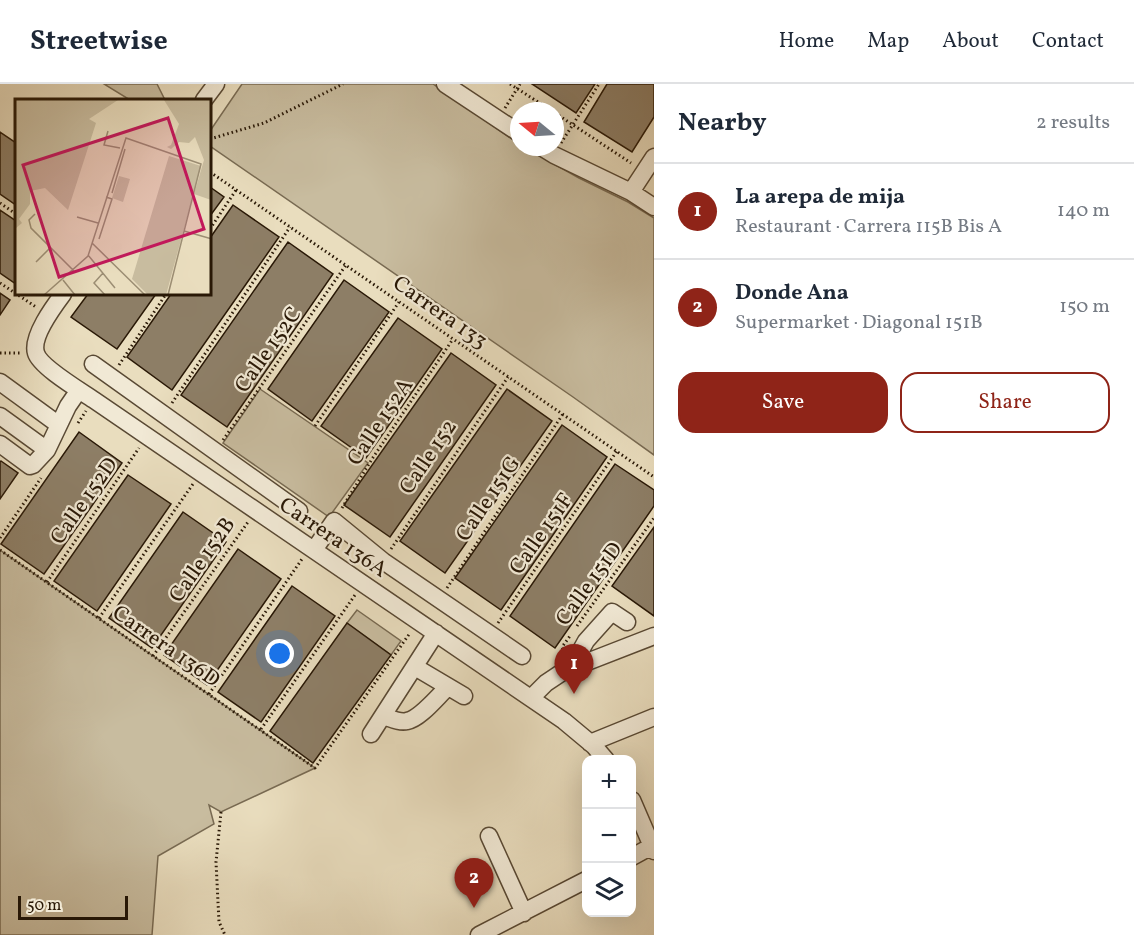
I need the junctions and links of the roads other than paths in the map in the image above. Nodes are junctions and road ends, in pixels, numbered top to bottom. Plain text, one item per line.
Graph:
1 (216, 84) edge
2 (445, 84) edge
3 (205, 99) edge
4 (510, 128) edge
5 (558, 156) edge
6 (649, 164) edge
7 (631, 192) junction
8 (654, 207) edge
9 (62, 296) edge
10 (93, 364) dead end
11 (0, 382) edge
12 (80, 390) junction
13 (0, 416) edge
14 (59, 425) junction
15 (0, 444) edge
16 (47, 450) junction
17 (232, 463) junction
18 (217, 484) junction
19 (299, 511) dead end
20 (312, 549) junction
21 (627, 622) dead end
22 (436, 633) junction
23 (654, 636) edge
24 (522, 656) dead end
25 (579, 666) junction
26 (415, 667) junction
27 (448, 687) junction
28 (464, 696) dead end
29 (531, 698) junction
30 (383, 716) junction
31 (654, 717) edge
32 (371, 734) dead end
33 (590, 743) junction
34 (602, 755) edge
35 (636, 809) edge
36 (489, 836) dead end
37 (653, 849) edge
38 (636, 855) edge
39 (582, 882) edge
40 (524, 913) junction
41 (487, 933) edge

1 - 3 street
2 - 4 street
5 - 7 street
6 - 7 street
7 - 8 street
9 - 12 street, Carrera 136A
10 - 17 street
11 - 14 street
12 - 14 street
12 - 18 street, Carrera 136A
13 - 16 street
14 - 16 street
15 - 16 street
17 - 18 street
17 - 19 street
18 - 20 street, Carrera 136A
20 - 22 street, Carrera 136A
20 - 24 street
21 - 25 street
22 - 26 street
22 - 29 street, Carrera 136A
23 - 25 street
25 - 29 street
26 - 27 street
26 - 30 street
27 - 28 street
27 - 30 street
29 - 33 street, Carrera 136A
30 - 32 street
31 - 33 street
33 - 34 street, Carrera 136A
35 - 37 street
36 - 40 street
37 - 38 street
39 - 40 street
40 - 41 street

